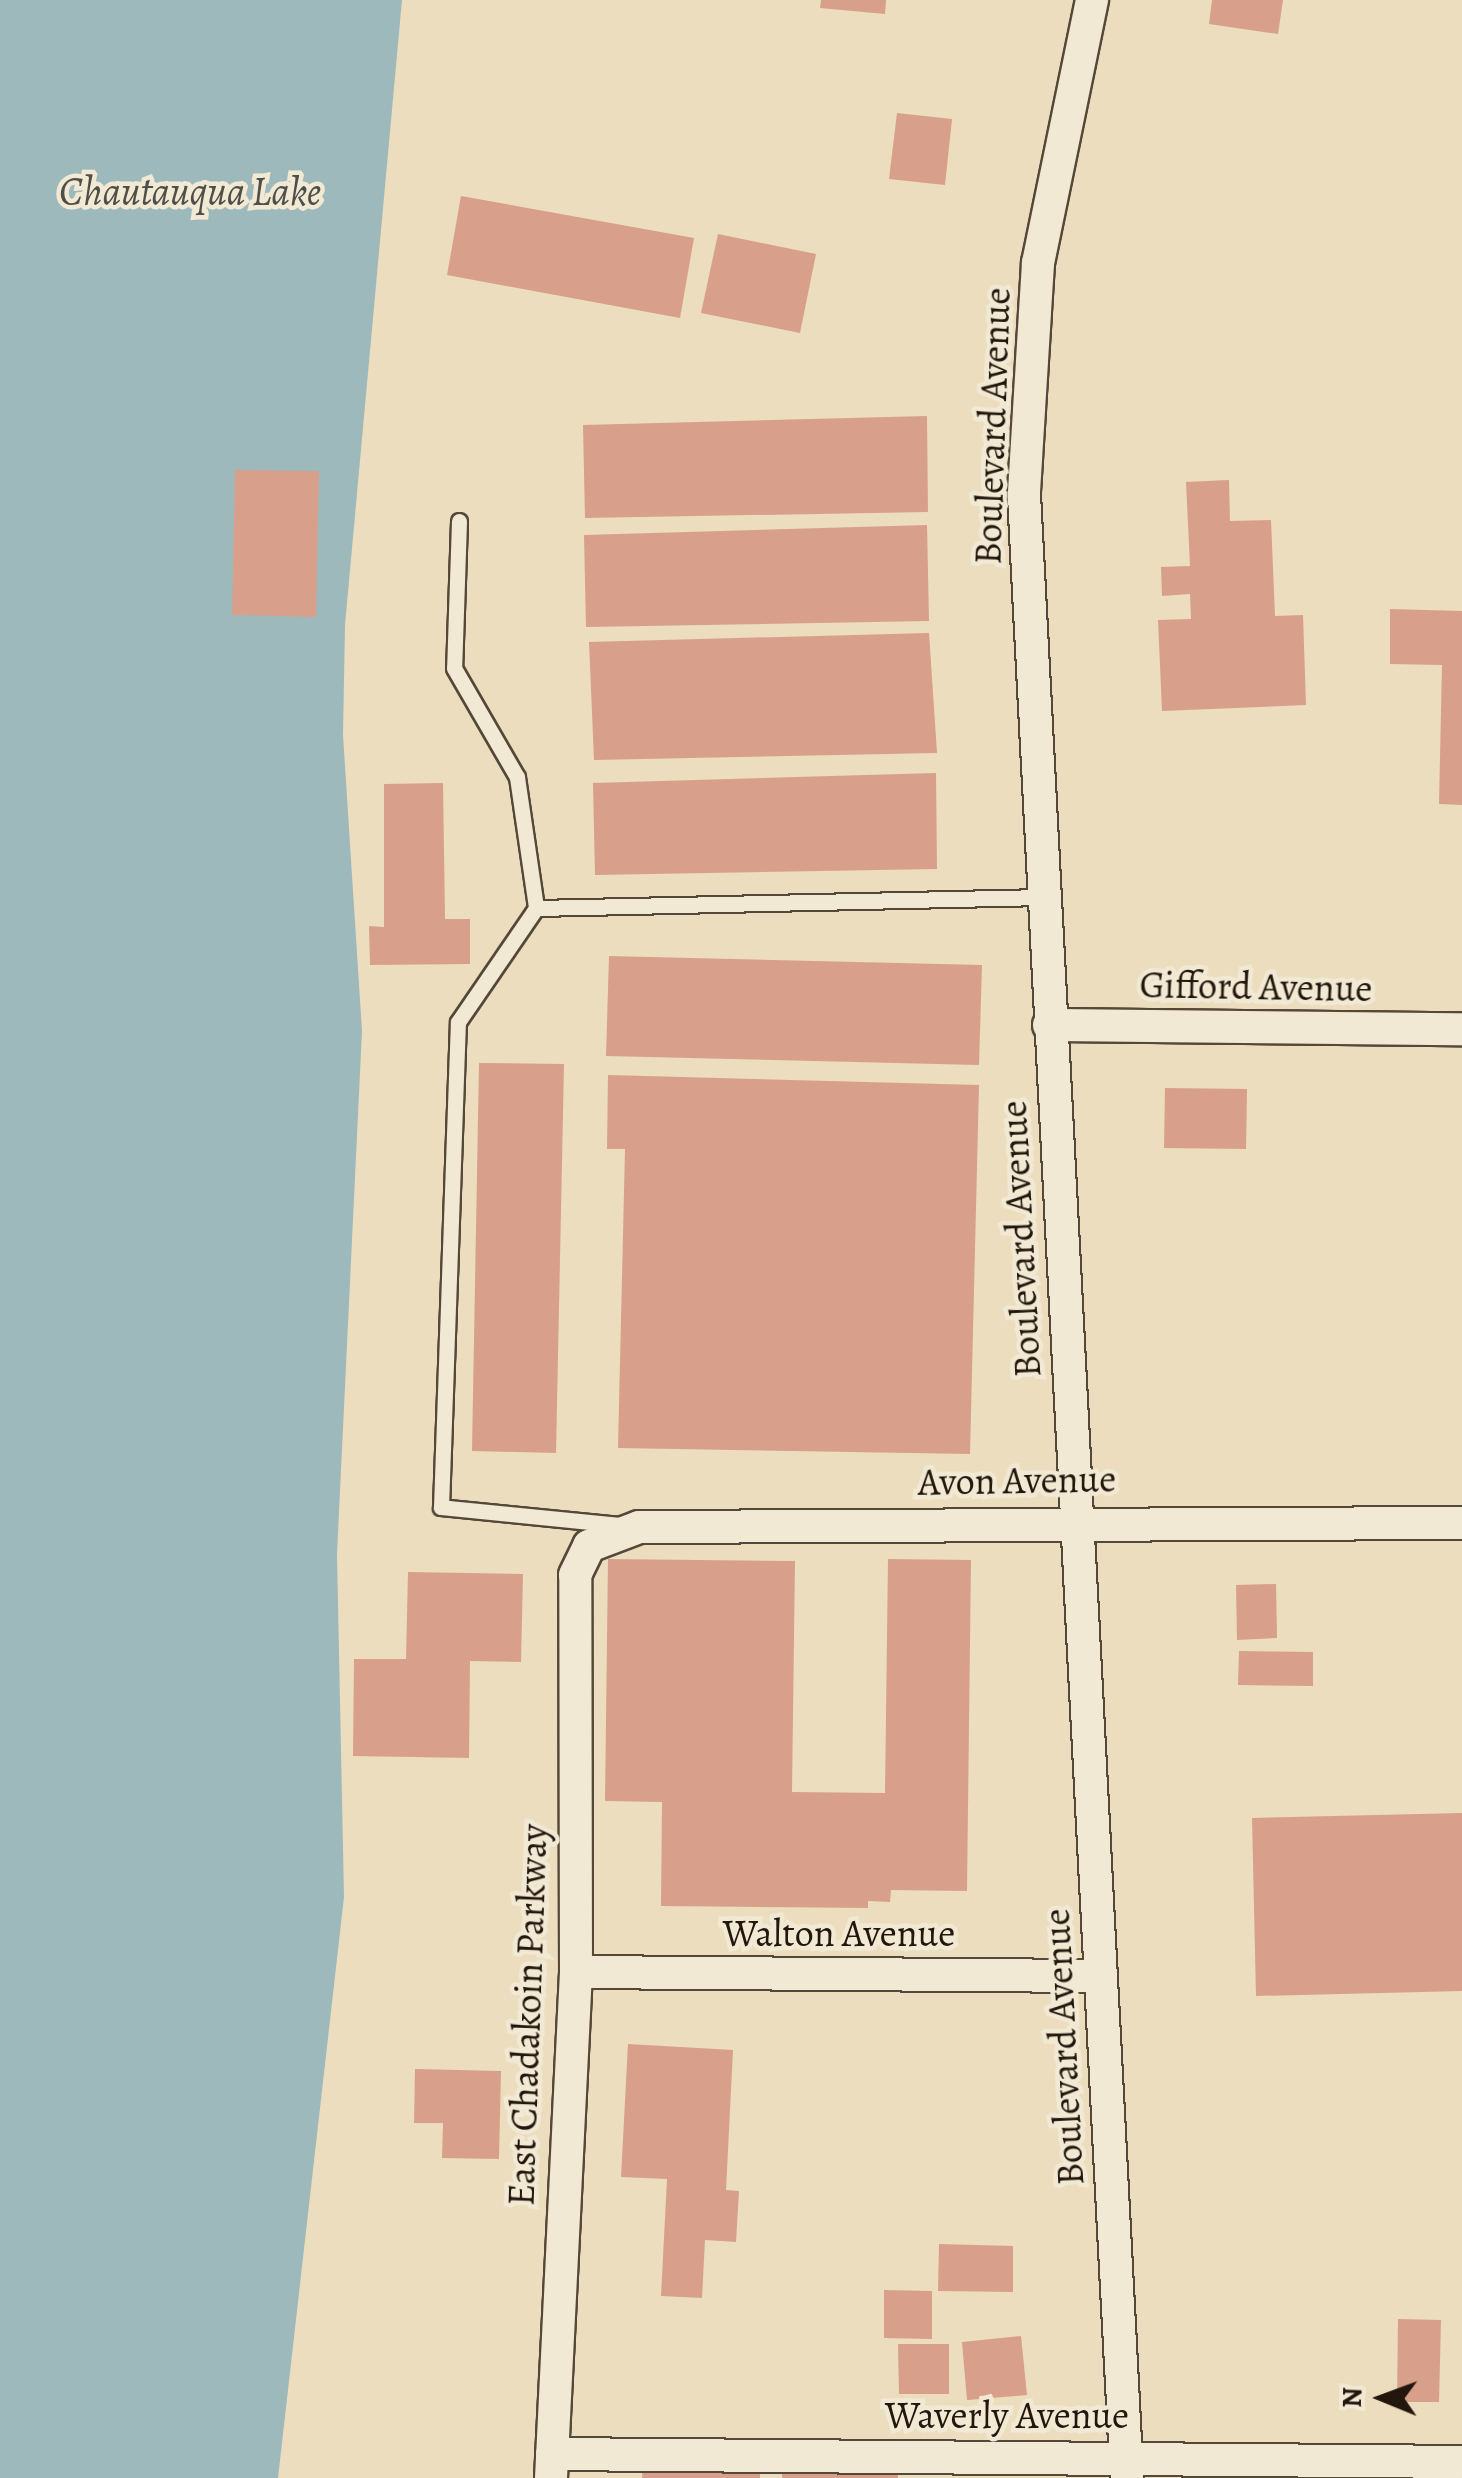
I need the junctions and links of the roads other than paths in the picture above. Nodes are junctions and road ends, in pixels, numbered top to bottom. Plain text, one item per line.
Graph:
1 (1092, 0) edge
2 (459, 521) dead end
3 (1043, 897) junction
4 (536, 908) junction
5 (1049, 1025) junction
6 (1462, 1029) edge
7 (1076, 1520) junction
8 (1462, 1523) edge
9 (639, 1526) junction
10 (584, 1557) joint
11 (576, 1972) junction
12 (1101, 1976) junction
13 (1462, 2462) edge
14 (552, 2466) edge
15 (1126, 2467) edge

1 - 3 street, Boulevard Avenue
2 - 4 lane
3 - 4 lane
3 - 5 street, Boulevard Avenue
4 - 9 lane
5 - 6 street, Gifford Avenue
5 - 7 street, Boulevard Avenue
7 - 8 street, Avon Avenue
7 - 9 street, Avon Avenue
7 - 12 street, Boulevard Avenue
9 - 10 street, Avon Avenue
10 - 11 street, East Chadakoin Parkway
11 - 12 street, Walton Avenue
11 - 14 street, East Chadakoin Parkway
12 - 15 street, Boulevard Avenue
13 - 15 street, Waverly Avenue
14 - 15 street, Waverly Avenue

